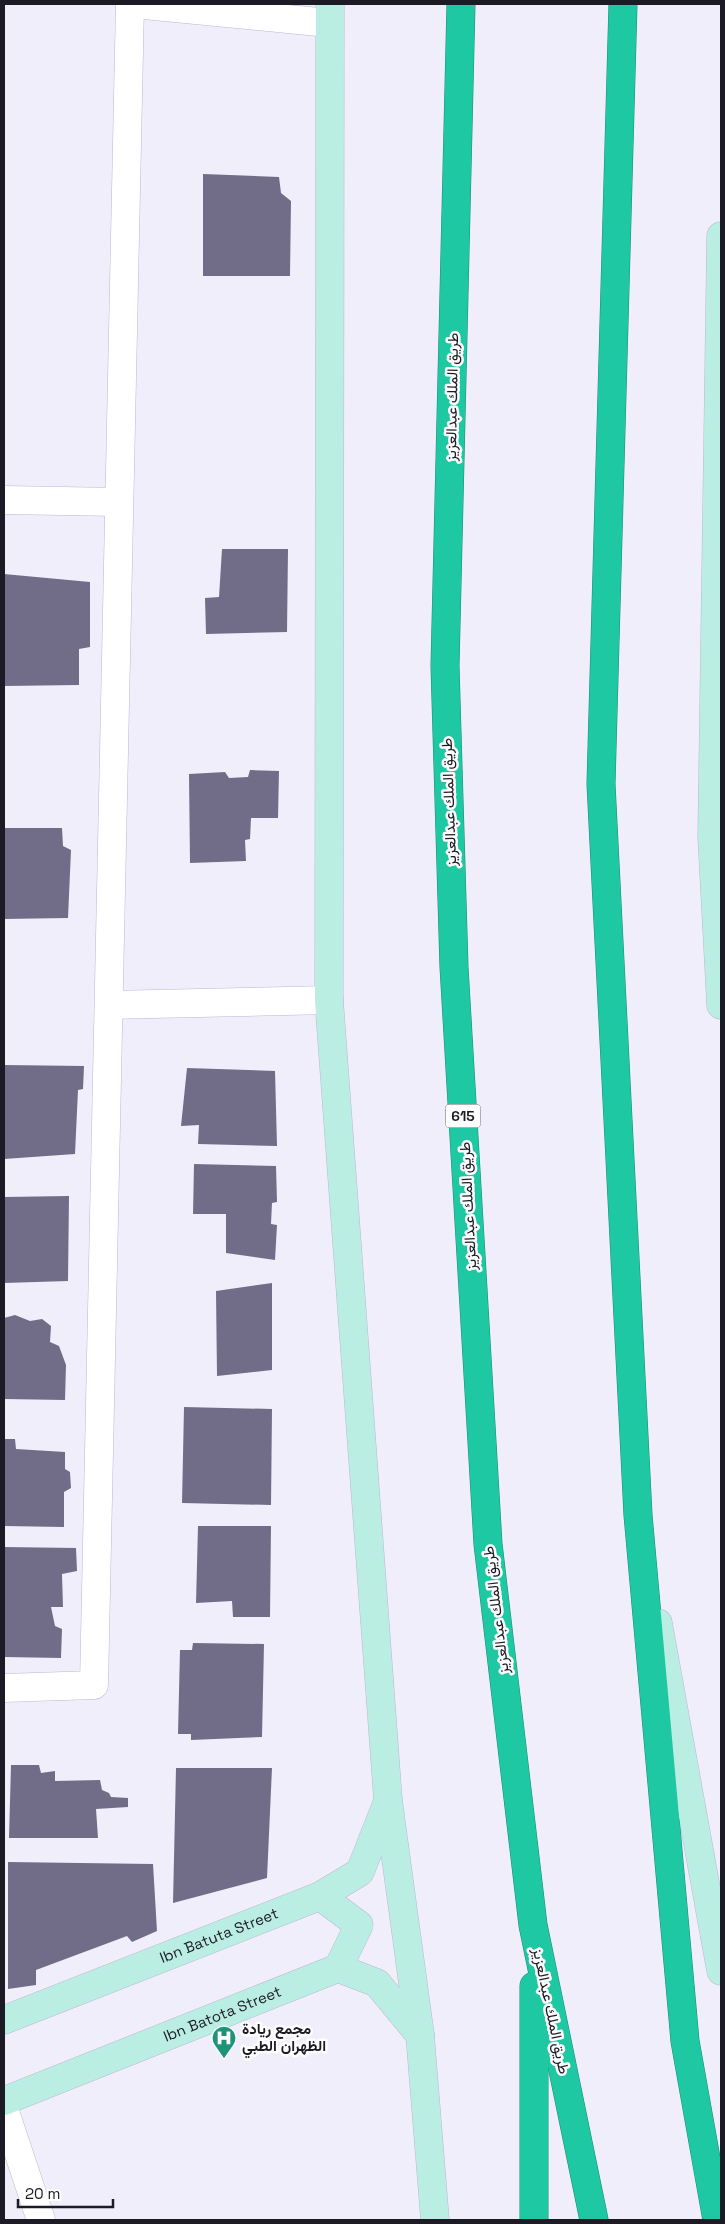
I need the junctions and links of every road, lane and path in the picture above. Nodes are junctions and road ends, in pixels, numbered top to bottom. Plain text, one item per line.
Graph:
1 (130, 4) edge
2 (134, 4) edge
3 (461, 4) edge
4 (623, 4) edge
5 (329, 13) edge
6 (721, 236) edge
7 (4, 500) edge
8 (119, 502) junction
9 (329, 1000) junction
10 (109, 1005) junction
11 (721, 1005) edge
12 (638, 1515) junction
13 (4, 1688) edge
14 (388, 1800) junction
15 (320, 1896) junction
16 (534, 1925) junction
17 (338, 1968) junction
18 (721, 1971) edge
19 (4, 2020) edge
20 (420, 2035) junction
21 (4, 2101) edge
22 (4, 2109) edge
23 (41, 2220) edge
24 (435, 2220) edge
25 (534, 2220) edge
26 (594, 2220) edge
27 (717, 2220) edge

1 - 8 street
2 - 5 street
3 - 16 highway, طريق الملك عبدالعزيز / 615
4 - 12 highway
5 - 9 main road
6 - 11 main road
7 - 8 street
8 - 10 street
9 - 10 street
9 - 14 main road
10 - 13 street
12 - 18 main road
12 - 27 highway
14 - 15 main road, Ibn Batuta Street
14 - 20 main road
15 - 17 main road
15 - 19 main road, Ibn Batuta Street
16 - 25 highway
16 - 26 highway, طريق الملك عبدالعزيز / 615
17 - 20 main road
17 - 21 main road, Ibn Batota Street
20 - 24 main road
22 - 23 street

